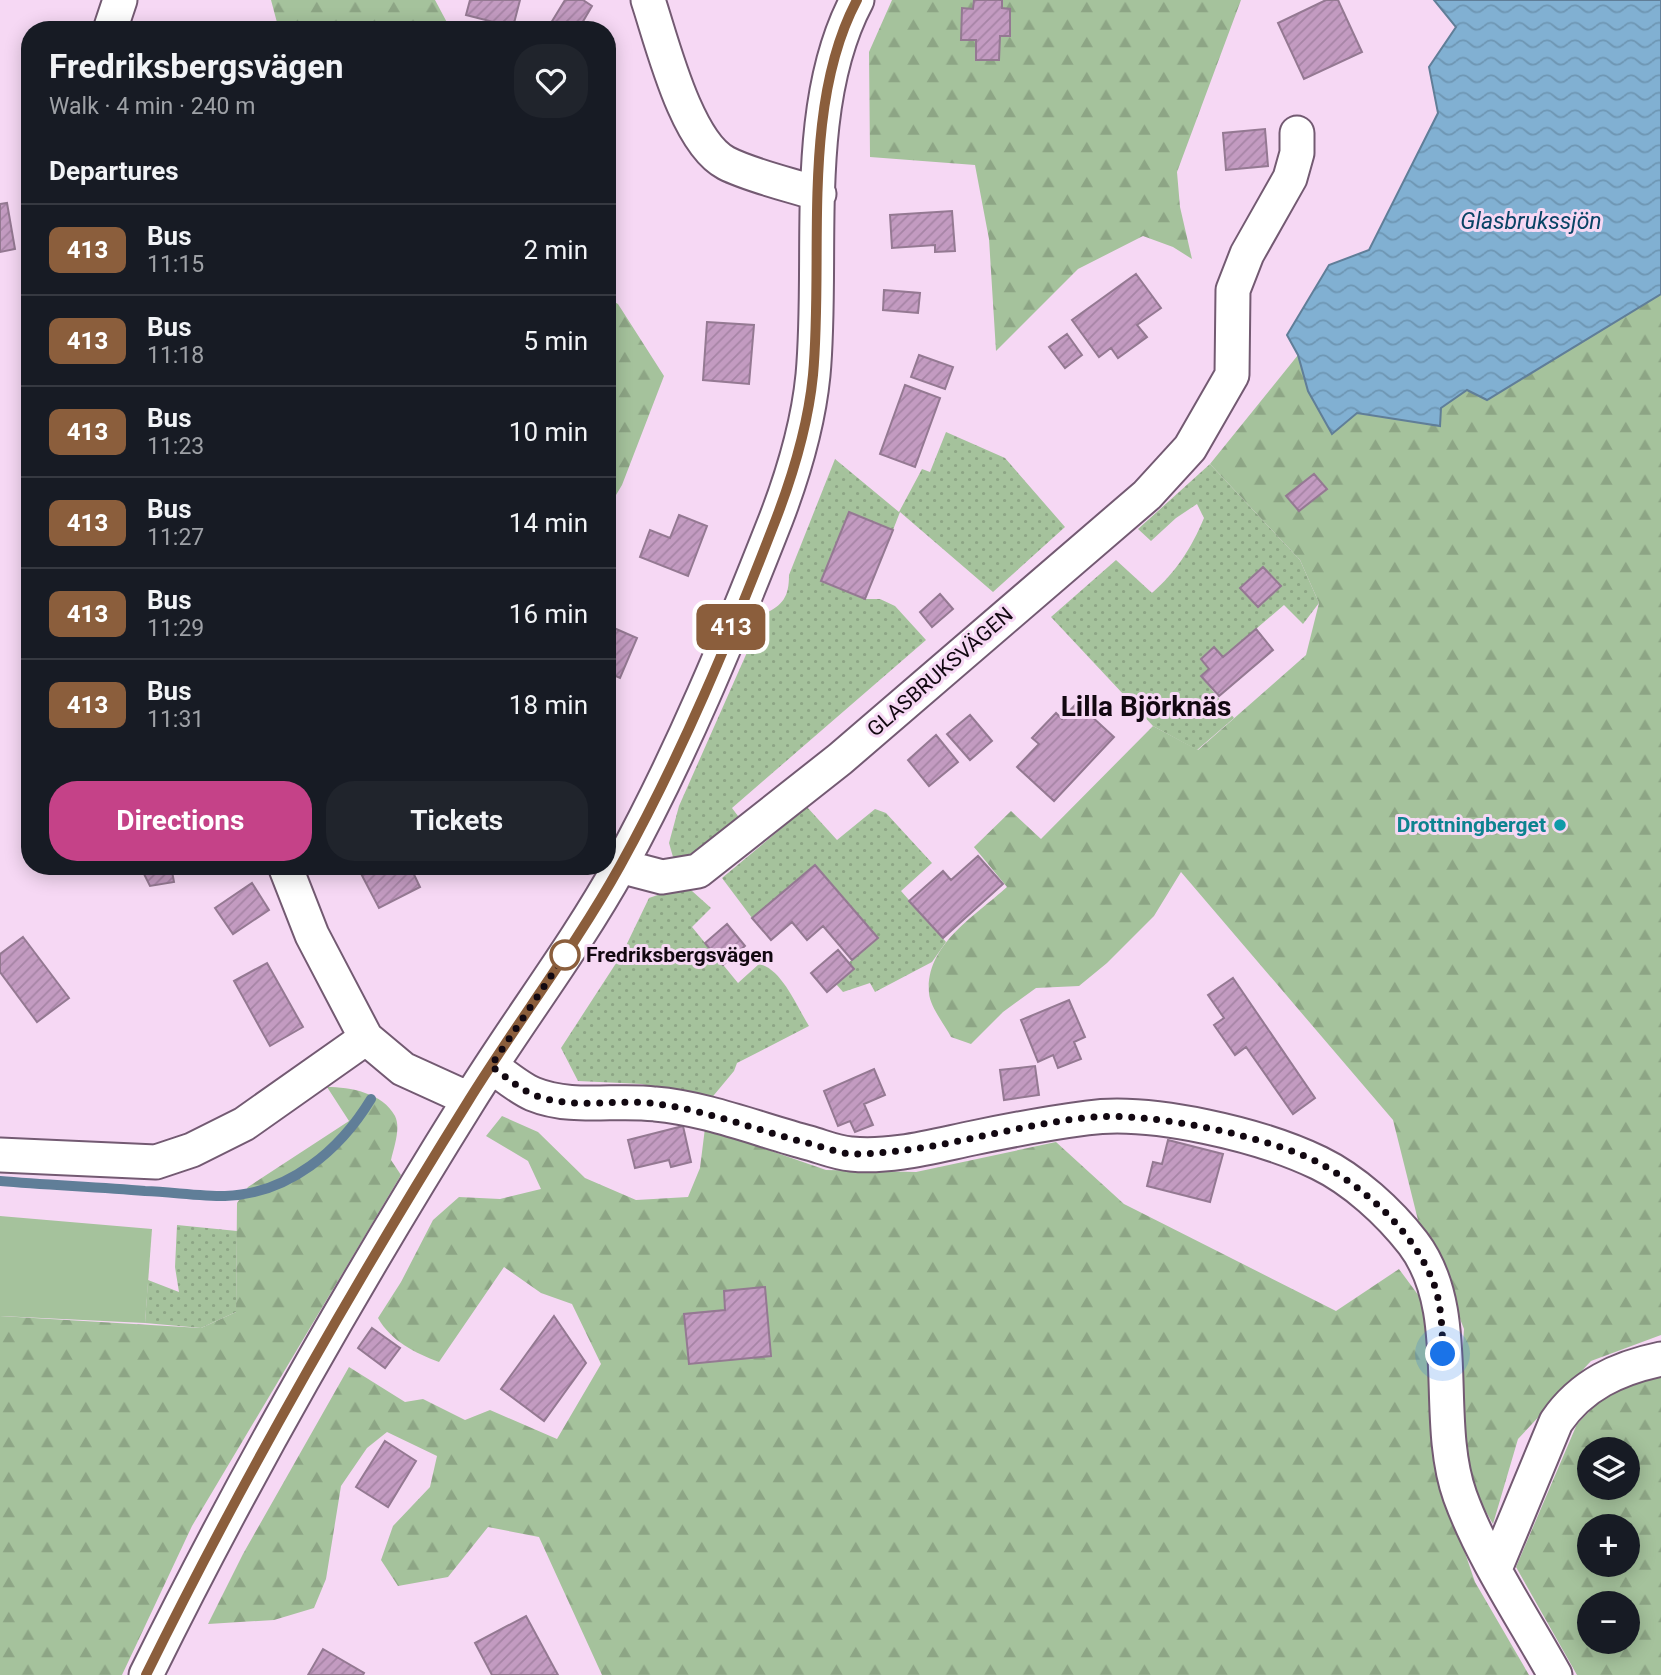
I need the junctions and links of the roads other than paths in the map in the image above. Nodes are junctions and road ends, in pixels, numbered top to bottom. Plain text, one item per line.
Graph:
1 (120, 0) edge
2 (648, 0) edge
3 (856, 0) edge
4 (113, 21) edge
5 (1297, 133) dead end
6 (819, 194) junction
7 (620, 866) junction
8 (616, 872) edge
9 (289, 875) edge
10 (614, 875) edge
11 (366, 1038) junction
12 (491, 1066) junction
13 (469, 1100) junction
14 (0, 1155) edge
15 (1661, 1359) edge
16 (1495, 1569) junction
17 (146, 1675) edge
18 (1555, 1675) edge

1 - 4 street
2 - 6 street
3 - 6 street
5 - 7 street, GLASBRUKSVÄGEN
6 - 7 street
7 - 8 street
9 - 11 street
10 - 12 street
11 - 13 street
11 - 14 street
12 - 13 street
12 - 16 street
13 - 17 street
15 - 16 street
16 - 18 street

